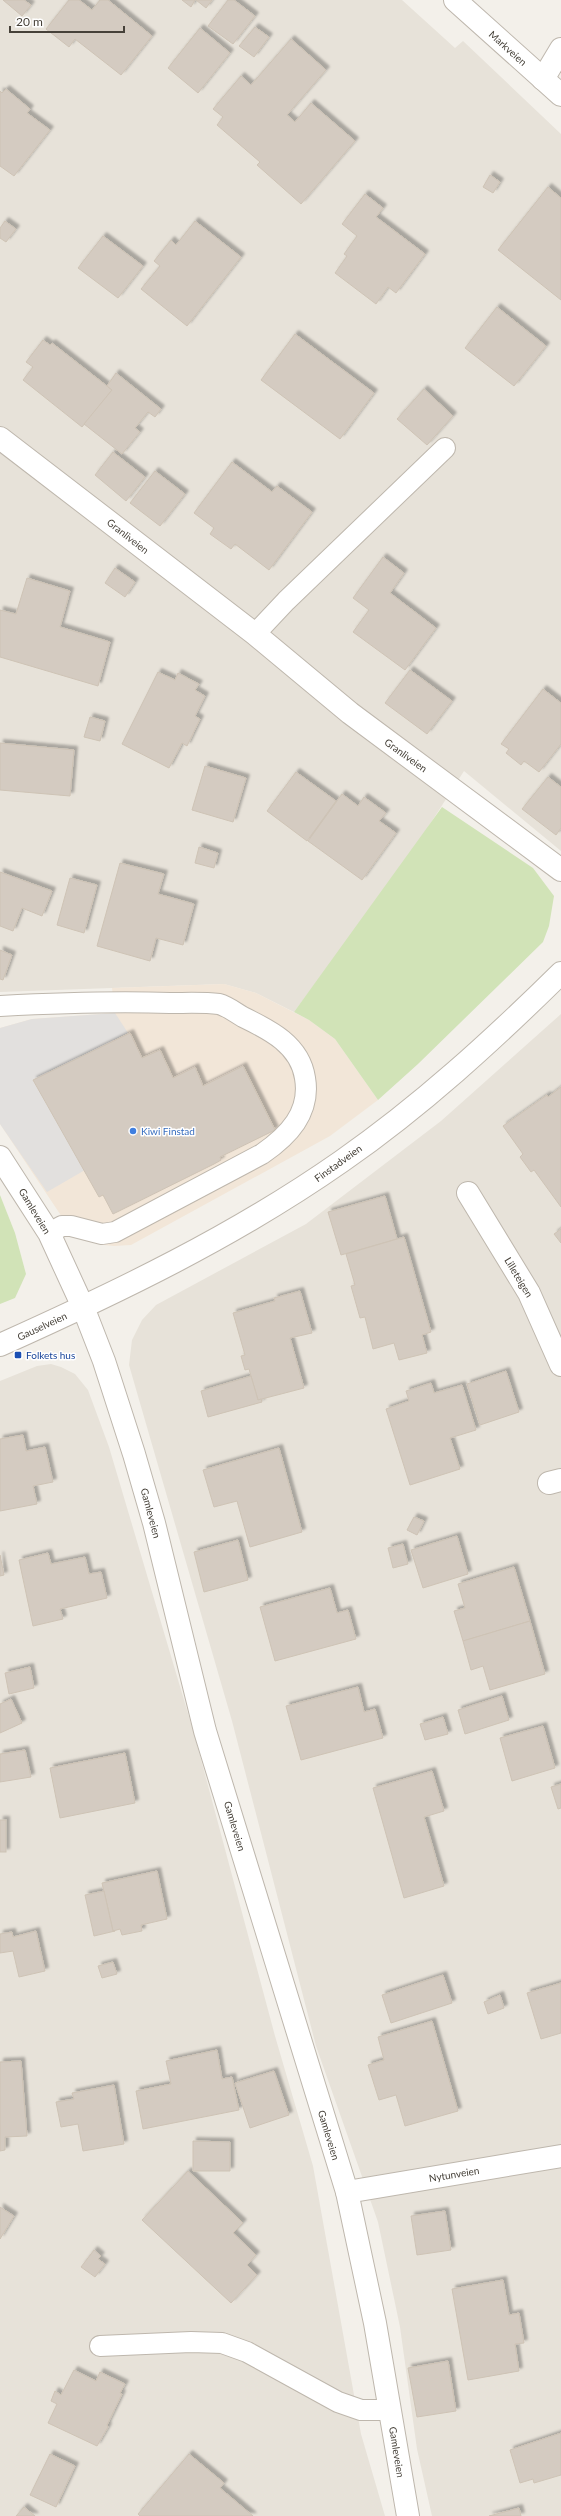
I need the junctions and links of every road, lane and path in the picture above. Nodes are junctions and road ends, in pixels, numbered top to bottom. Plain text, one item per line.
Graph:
1 (455, 0) edge
2 (561, 48) edge
3 (543, 79) junction
4 (561, 95) edge
5 (0, 438) edge
6 (445, 448) dead end
7 (255, 634) junction
8 (561, 870) edge
9 (561, 973) edge
10 (0, 1006) edge
11 (0, 1156) edge
12 (468, 1193) dead end
13 (49, 1233) junction
14 (83, 1307) junction
15 (0, 1345) edge
16 (561, 1365) edge
17 (561, 2156) edge
18 (347, 2192) junction
19 (100, 2346) dead end
20 (390, 2410) junction
21 (408, 2516) edge

1 - 3 street, Markveien
2 - 3 street
3 - 4 street, Markveien
5 - 7 street, Granliveien
6 - 7 lane
7 - 8 street, Granliveien
9 - 14 street, Finstadveien
10 - 13 lane
11 - 13 street, Gamleveien
12 - 16 street, Lilleteigen
13 - 14 street, Gamleveien
14 - 15 street, Gauselveien
14 - 18 street, Gamleveien
17 - 18 street, Nytunveien
18 - 20 street, Gamleveien
19 - 20 lane
20 - 21 street, Gamleveien

